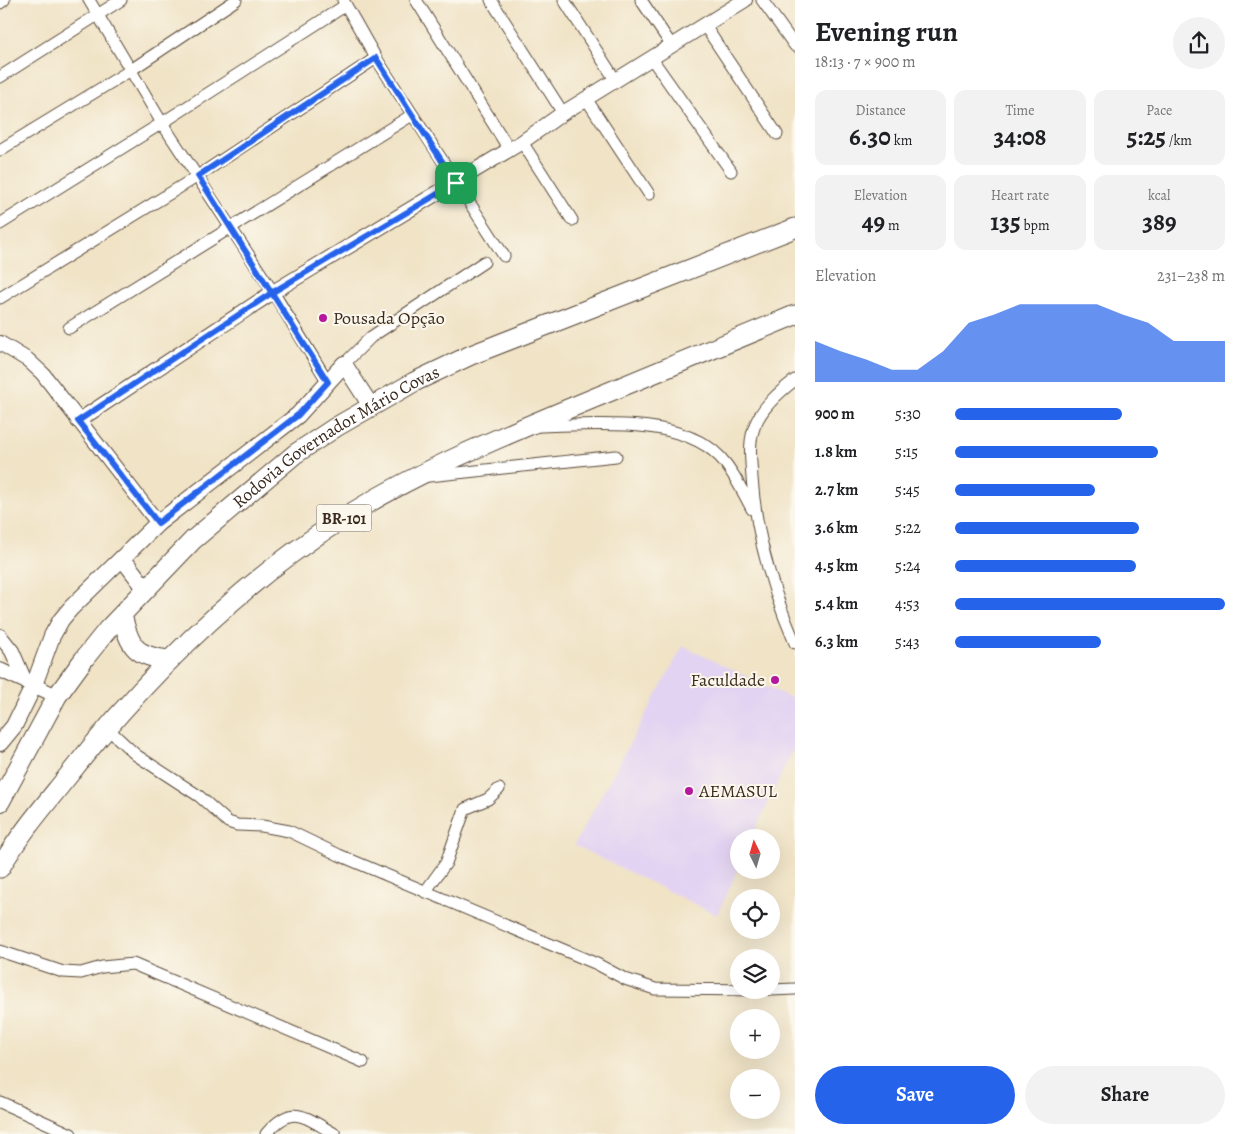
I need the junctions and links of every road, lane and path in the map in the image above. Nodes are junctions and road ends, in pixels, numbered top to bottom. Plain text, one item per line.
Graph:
1 (4, 0) edge
2 (89, 0) edge
3 (121, 0) edge
4 (236, 0) edge
5 (416, 0) edge
6 (491, 0) edge
7 (564, 0) edge
8 (641, 0) edge
9 (745, 0) edge
10 (762, 0) edge
11 (344, 2) edge
12 (0, 3) edge
13 (98, 15) junction
14 (705, 26) junction
15 (672, 46) junction
16 (795, 46) edge
17 (376, 58) junction
18 (652, 59) junction
19 (131, 70) junction
20 (0, 77) edge
21 (616, 81) junction
22 (587, 100) junction
23 (563, 113) junction
24 (412, 114) junction
25 (162, 123) junction
26 (777, 134) dead end
27 (515, 145) junction
28 (0, 150) edge
29 (730, 171) dead end
30 (198, 176) junction
31 (456, 183) junction
32 (648, 194) dead end
33 (572, 220) dead end
34 (0, 224) edge
35 (231, 227) junction
36 (795, 228) edge
37 (504, 256) dead end
38 (484, 262) dead end
39 (273, 292) junction
40 (0, 298) edge
41 (795, 315) edge
42 (69, 328) dead end
43 (0, 343) edge
44 (344, 364) junction
45 (795, 380) edge
46 (328, 382) junction
47 (371, 406) junction
48 (78, 421) junction
49 (526, 426) junction
50 (616, 456) dead end
51 (419, 477) junction
52 (755, 515) junction
53 (158, 523) junction
54 (123, 559) junction
55 (145, 588) junction
56 (122, 615) junction
57 (0, 636) edge
58 (795, 643) edge
59 (170, 660) junction
60 (0, 670) edge
61 (30, 683) junction
62 (58, 696) junction
63 (107, 728) junction
64 (0, 743) edge
65 (499, 789) dead end
66 (0, 802) edge
67 (0, 868) edge
68 (425, 892) junction
69 (0, 951) edge
70 (795, 989) edge
71 (730, 990) edge
72 (780, 990) edge
73 (363, 1062) dead end
74 (0, 1102) edge
75 (71, 1134) edge
76 (266, 1134) edge
77 (335, 1134) edge

1 - 12 street
2 - 13 street
3 - 13 street
4 - 19 street
5 - 27 street
6 - 23 street
7 - 21 street
8 - 15 street
9 - 14 street
10 - 16 street
11 - 17 street
11 - 25 street
13 - 19 street
13 - 20 street
14 - 15 street
14 - 26 street
15 - 18 street
17 - 24 street
17 - 30 street
18 - 21 street
18 - 29 street
19 - 25 street
19 - 28 street
21 - 22 street
22 - 23 street
22 - 32 street
23 - 27 street
24 - 31 street
24 - 35 street
25 - 30 street
25 - 34 street
27 - 31 street
27 - 33 street
30 - 35 street
30 - 40 street
31 - 37 street
31 - 39 street
35 - 39 street
35 - 42 street
36 - 47 highway, Rodovia Governador Mário Covas
38 - 44 street
39 - 46 street
39 - 48 street
41 - 49 highway, BR-101
43 - 48 street
44 - 46 main road
44 - 47 main road
45 - 52 street
46 - 53 main road
47 - 55 highway, Rodovia Governador Mário Covas
48 - 53 street
49 - 51 highway, BR-101
49 - 52 street
50 - 51 street
51 - 59 highway, BR-101
52 - 58 street
53 - 54 main road
54 - 55 main road
54 - 61 main road
55 - 56 highway, Rodovia Governador Mário Covas
56 - 59 highway
56 - 62 highway, Rodovia Governador Mário Covas
57 - 61 street
59 - 63 highway, BR-101
60 - 61 street
61 - 62 street
61 - 64 main road
62 - 66 highway, Rodovia Governador Mário Covas
63 - 67 highway, BR-101
63 - 68 street
65 - 68 street
68 - 71 street
69 - 73 street
70 - 72 street
74 - 75 street
76 - 77 street

